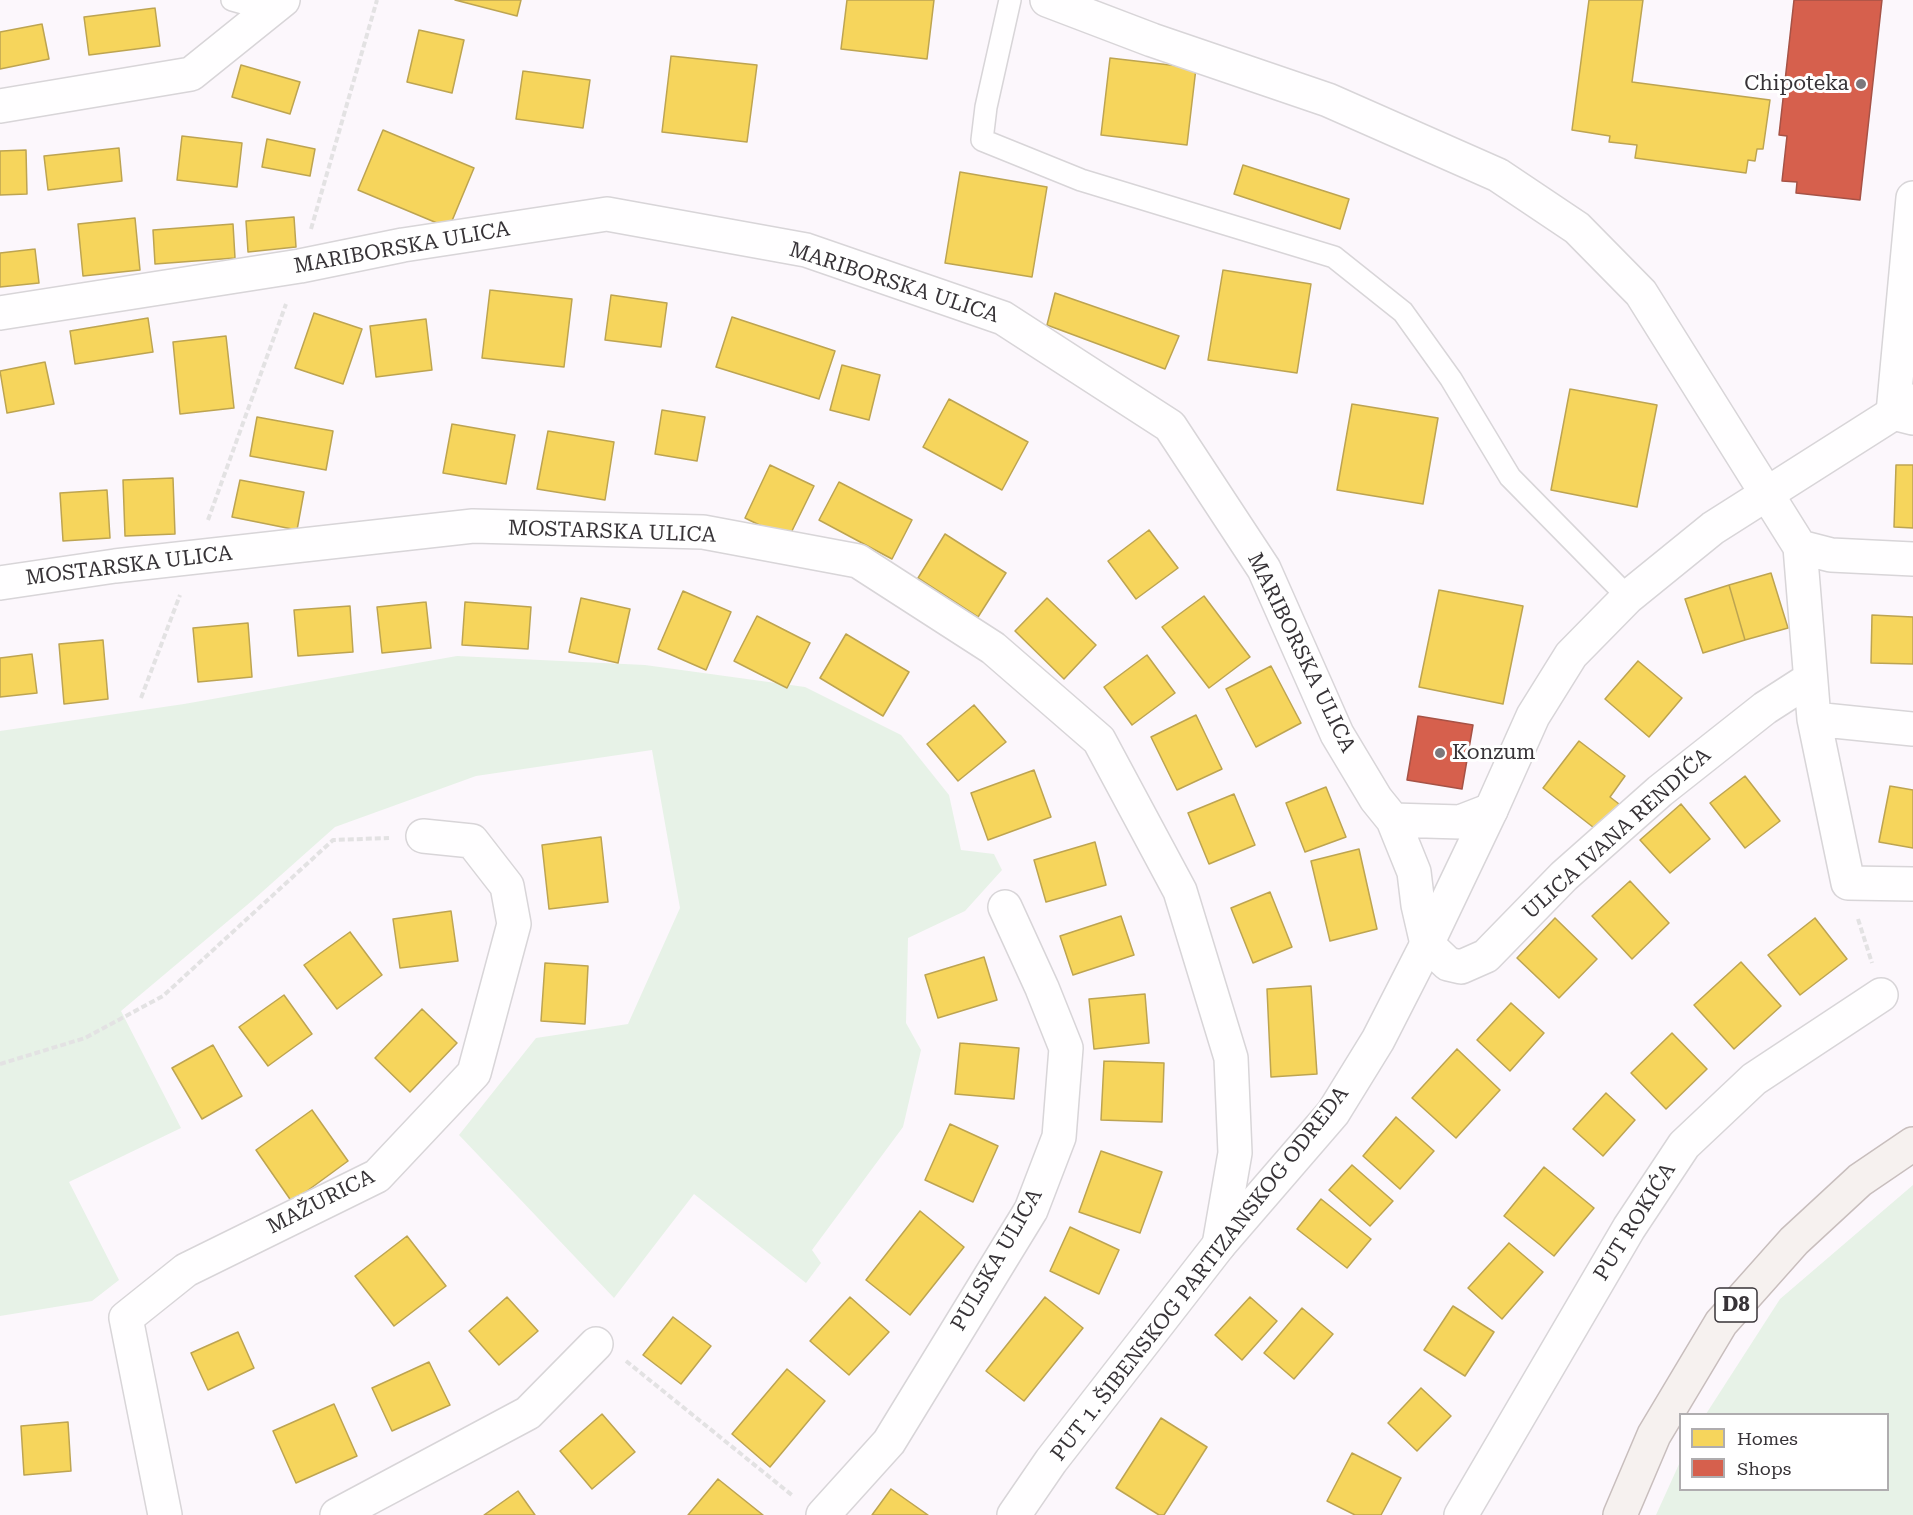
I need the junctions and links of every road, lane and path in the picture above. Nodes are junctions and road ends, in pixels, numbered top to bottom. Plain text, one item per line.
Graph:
1 (232, 0) edge
2 (377, 0) edge
3 (1010, 0) edge
4 (1047, 0) edge
5 (277, 5) edge
6 (0, 106) edge
7 (1913, 198) edge
8 (300, 266) junction
9 (0, 313) edge
10 (1906, 411) edge
11 (1767, 494) junction
12 (1800, 547) junction
13 (194, 557) junction
14 (1913, 559) edge
15 (0, 583) edge
16 (1628, 597) junction
17 (1810, 679) junction
18 (141, 698) dead end
19 (1814, 719) junction
20 (1913, 729) edge
21 (1491, 810) junction
22 (1393, 820) junction
23 (423, 836) joint
24 (1848, 884) junction
25 (1913, 884) edge
26 (1005, 907) dead end
27 (1427, 944) junction
28 (1881, 995) joint
29 (0, 1064) edge
30 (1913, 1144) edge
31 (1219, 1245) junction
32 (596, 1344) joint
33 (811, 1508) edge
34 (1016, 1511) edge
35 (165, 1515) edge
36 (337, 1515) edge
37 (1461, 1515) edge
38 (1620, 1515) edge

1 - 5 lane
2 - 8 path
3 - 16 lane
4 - 11 street
5 - 6 street
7 - 10 street
8 - 9 street, MARIBORSKA ULICA
8 - 13 path
8 - 22 street, MARIBORSKA ULICA
10 - 11 street, PUT 1. ŠIBENSKOG PARTIZANSKOG ODREDA
11 - 12 street
11 - 16 street, PUT 1. ŠIBENSKOG PARTIZANSKOG ODREDA
12 - 14 street
12 - 17 street
13 - 15 street, MOSTARSKA ULICA
13 - 18 path
13 - 31 street, MOSTARSKA ULICA
16 - 21 street, PUT 1. ŠIBENSKOG PARTIZANSKOG ODREDA
17 - 19 street
17 - 27 street, ULICA IVANA RENDIĆA
19 - 20 street
19 - 24 street
21 - 22 street
21 - 27 street, PUT 1. ŠIBENSKOG PARTIZANSKOG ODREDA
22 - 27 street, MARIBORSKA ULICA
23 - 29 path
23 - 35 street, MAŽURICA
24 - 25 street
24 - 28 path
26 - 33 street, PULSKA ULICA
27 - 31 street, PUT 1. ŠIBENSKOG PARTIZANSKOG ODREDA
28 - 37 street, PUT ROKIĆA
30 - 38 main road, D8
31 - 34 street, PUT 1. ŠIBENSKOG PARTIZANSKOG ODREDA
32 - 33 path
32 - 36 street

